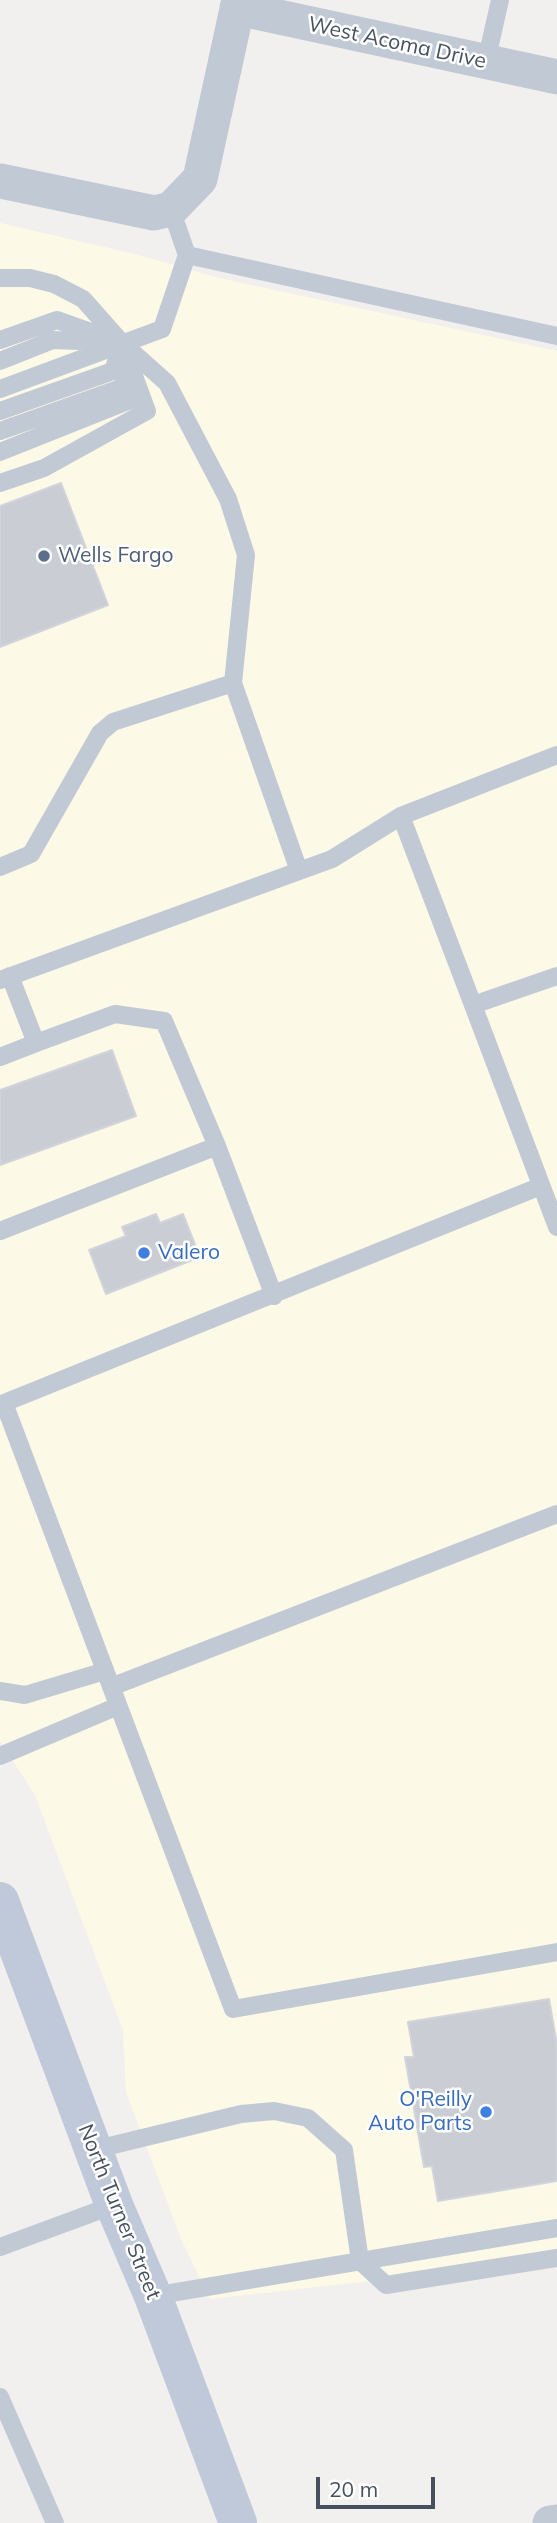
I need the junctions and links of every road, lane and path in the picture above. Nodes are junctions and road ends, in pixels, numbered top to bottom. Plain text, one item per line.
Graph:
1 (500, 0) edge
2 (238, 4) edge
3 (486, 62) junction
4 (557, 77) edge
5 (0, 181) edge
6 (172, 209) junction
7 (187, 256) junction
8 (0, 278) edge
9 (557, 336) edge
10 (0, 340) edge
11 (122, 343) junction
12 (0, 361) edge
13 (0, 389) edge
14 (0, 411) edge
15 (0, 431) edge
16 (0, 452) edge
17 (0, 484) edge
18 (233, 683) junction
19 (557, 755) edge
20 (401, 816) junction
21 (0, 867) edge
22 (299, 871) junction
23 (557, 976) edge
24 (5, 978) edge
25 (473, 1005) junction
26 (36, 1043) junction
27 (0, 1057) edge
28 (217, 1146) junction
29 (541, 1186) junction
30 (557, 1227) edge
31 (0, 1231) edge
32 (274, 1296) junction
33 (2, 1397) edge
34 (557, 1514) edge
35 (108, 1679) junction
36 (0, 1691) edge
37 (118, 1706) junction
38 (0, 1756) edge
39 (0, 1901) edge
40 (557, 1952) edge
41 (93, 2151) junction
42 (114, 2205) junction
43 (557, 2228) edge
44 (0, 2247) edge
45 (557, 2258) edge
46 (360, 2261) junction
47 (153, 2296) junction
48 (0, 2397) edge
49 (557, 2522) edge
50 (55, 2523) edge
51 (238, 2523) edge
52 (550, 2523) edge

1 - 3 lane
2 - 3 street, West Acoma Drive
2 - 6 street
3 - 4 street, West Acoma Drive
5 - 6 street
6 - 7 lane
7 - 9 lane
7 - 11 lane
8 - 11 lane
10 - 11 lane
11 - 12 lane
11 - 13 lane
11 - 14 lane
11 - 15 lane
11 - 16 lane
11 - 17 lane
11 - 18 lane
18 - 21 lane
18 - 22 lane
19 - 20 lane
20 - 22 lane
20 - 25 lane
22 - 24 lane
23 - 25 lane
24 - 26 lane
25 - 29 lane
26 - 27 lane
26 - 28 lane
28 - 31 lane
28 - 32 lane
29 - 30 lane
29 - 32 lane
32 - 33 lane
33 - 35 lane
34 - 35 lane
35 - 36 lane
35 - 37 lane
37 - 38 lane
37 - 40 lane
39 - 41 main road, North Turner Street
41 - 42 main road, North Turner Street
41 - 46 lane
42 - 44 lane
42 - 47 main road, North Turner Street
43 - 46 lane
45 - 46 lane
46 - 47 lane
47 - 51 main road, North Turner Street
48 - 50 lane
49 - 52 street

